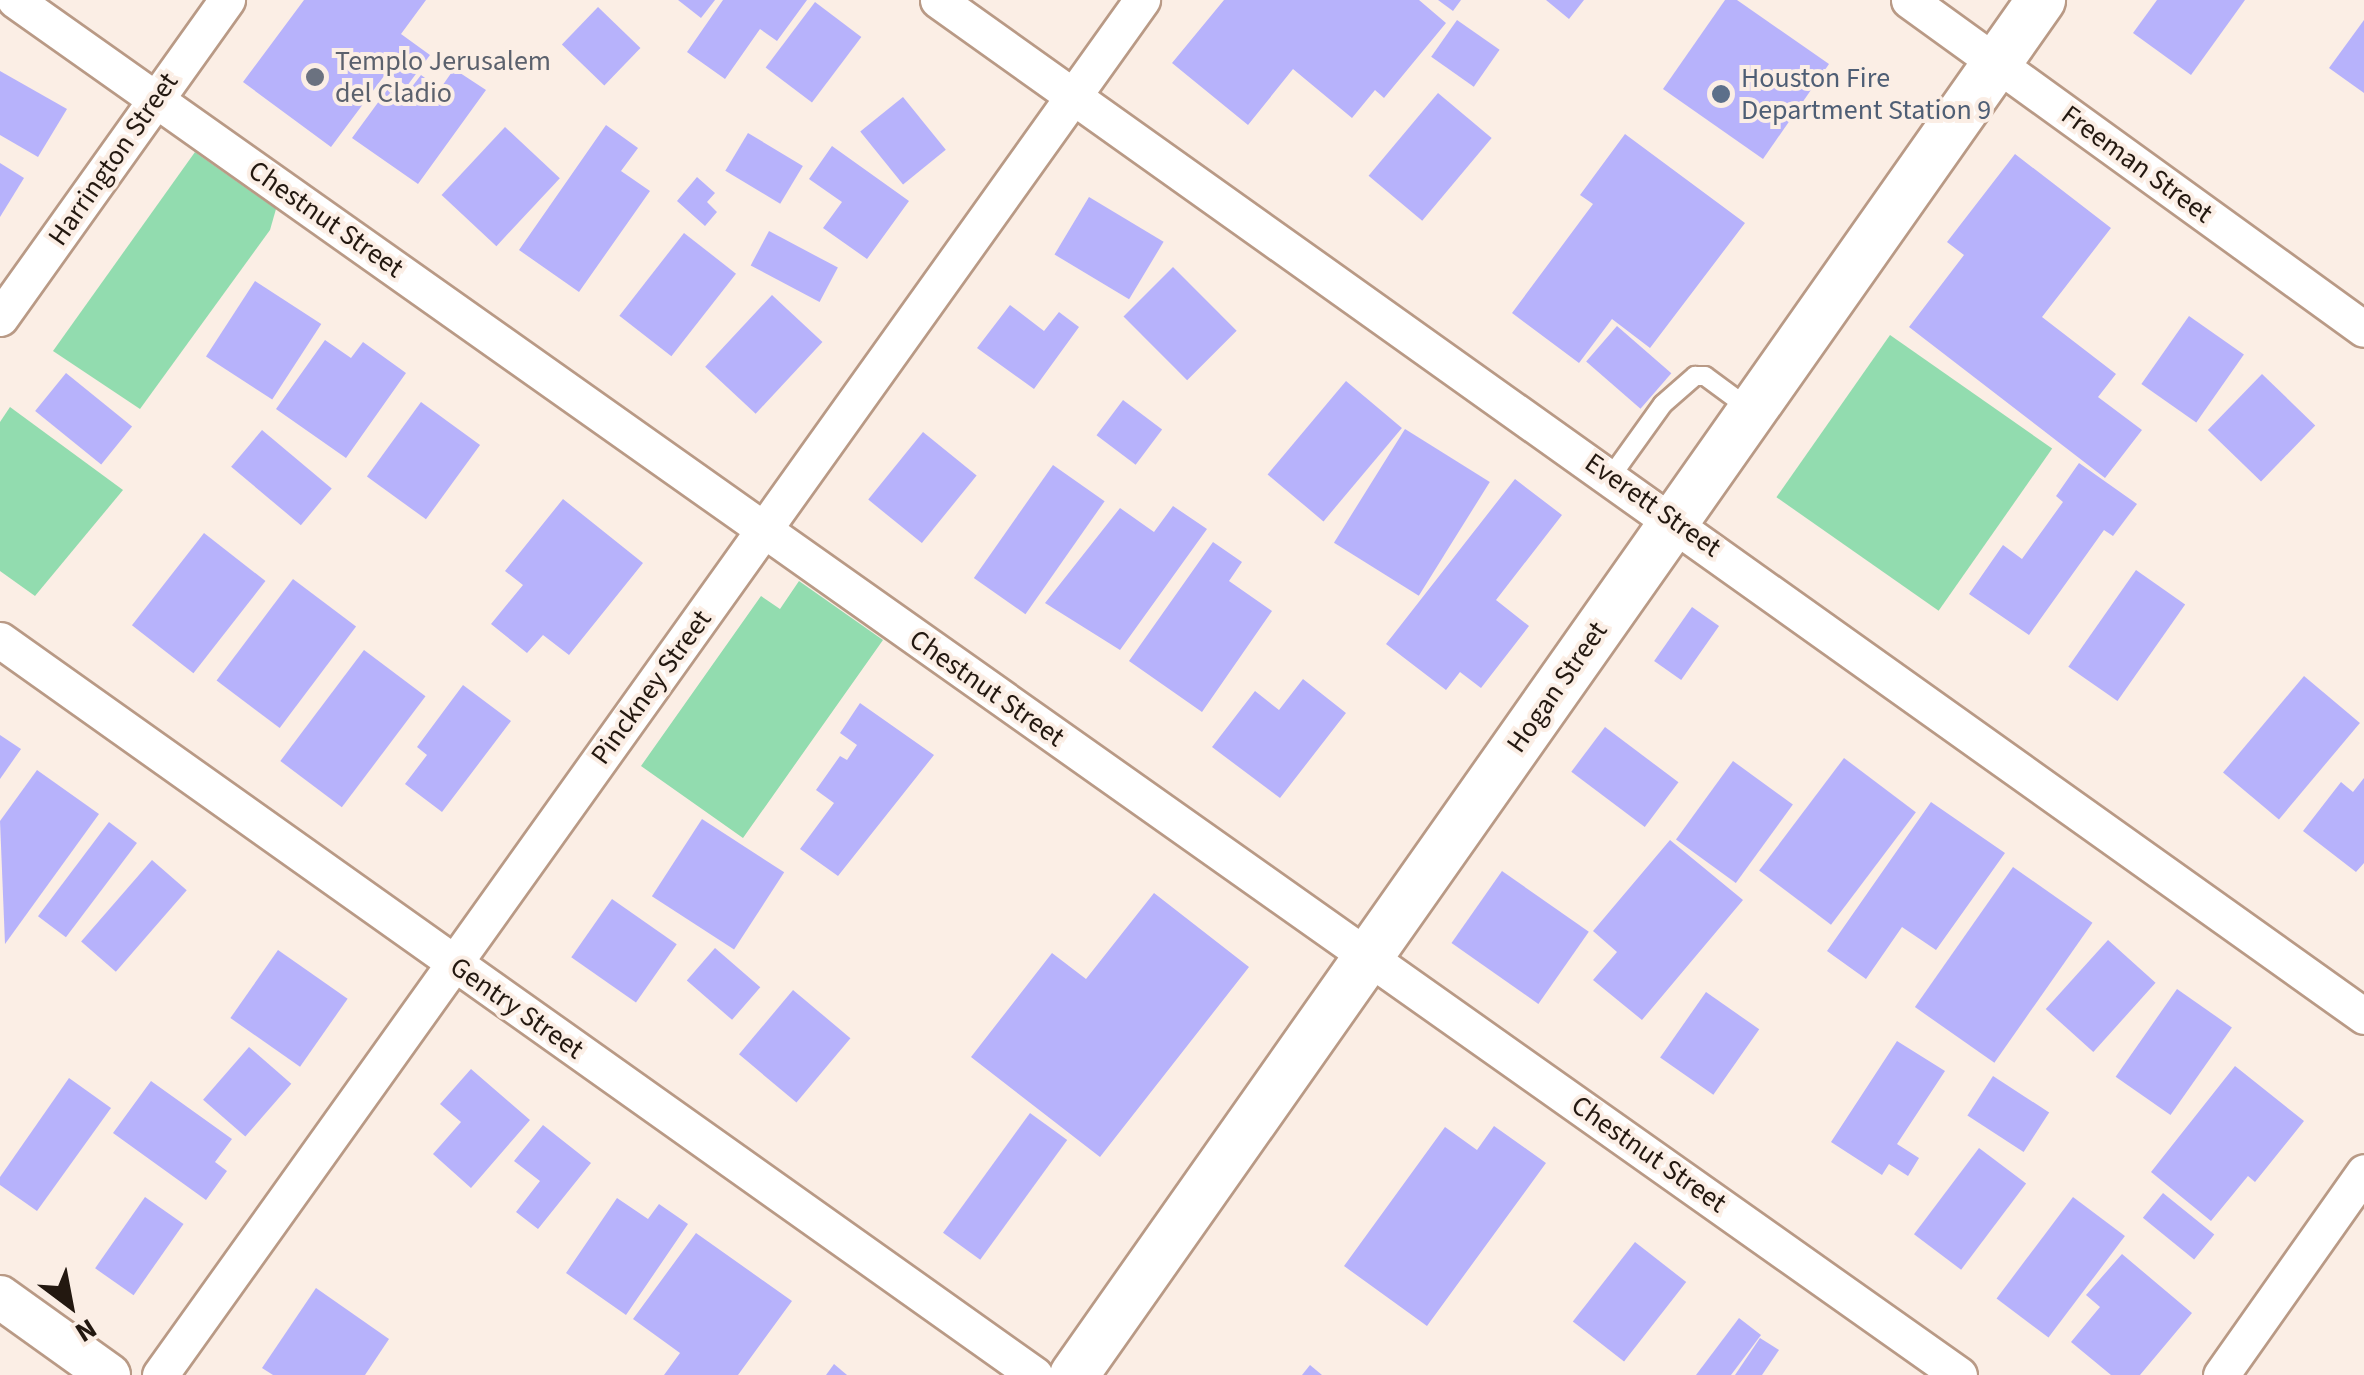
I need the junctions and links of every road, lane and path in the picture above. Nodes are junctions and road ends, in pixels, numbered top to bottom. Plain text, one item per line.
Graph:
1 (15, 0) edge
2 (226, 0) edge
3 (938, 0) edge
4 (1142, 0) edge
5 (1908, 0) edge
6 (2041, 0) edge
7 (1996, 63) junction
8 (1073, 96) junction
9 (156, 99) junction
10 (0, 318) edge
11 (2364, 330) edge
12 (1750, 410) junction
13 (1612, 476) junction
14 (1674, 519) junction
15 (764, 530) junction
16 (0, 640) edge
17 (1369, 956) junction
18 (454, 963) junction
19 (2364, 1016) edge
20 (2364, 1172) edge
21 (0, 1297) edge
22 (109, 1375) edge
23 (160, 1375) edge
24 (1035, 1375) edge
25 (1074, 1375) edge
26 (1959, 1375) edge
27 (2221, 1375) edge

1 - 9 street, Chestnut Street
2 - 9 street, Harrington Street
3 - 8 street, Everett Street
4 - 8 street, Pinckney Street
5 - 7 street, Freeman Street
6 - 7 main road, Hogan Street
7 - 11 street, Freeman Street
7 - 12 main road, Hogan Street
8 - 13 street, Everett Street
8 - 15 street, Pinckney Street
9 - 10 street, Harrington Street
9 - 15 street, Chestnut Street
12 - 13 lane
12 - 14 main road, Hogan Street
13 - 14 street, Everett Street
14 - 17 main road, Hogan Street
14 - 19 street, Everett Street
15 - 17 street, Chestnut Street
15 - 18 street, Pinckney Street
16 - 18 street, Gentry Street
17 - 25 main road, Hogan Street
17 - 26 street, Chestnut Street
18 - 23 street, Pinckney Street
18 - 24 street, Gentry Street
20 - 27 street
21 - 22 street

